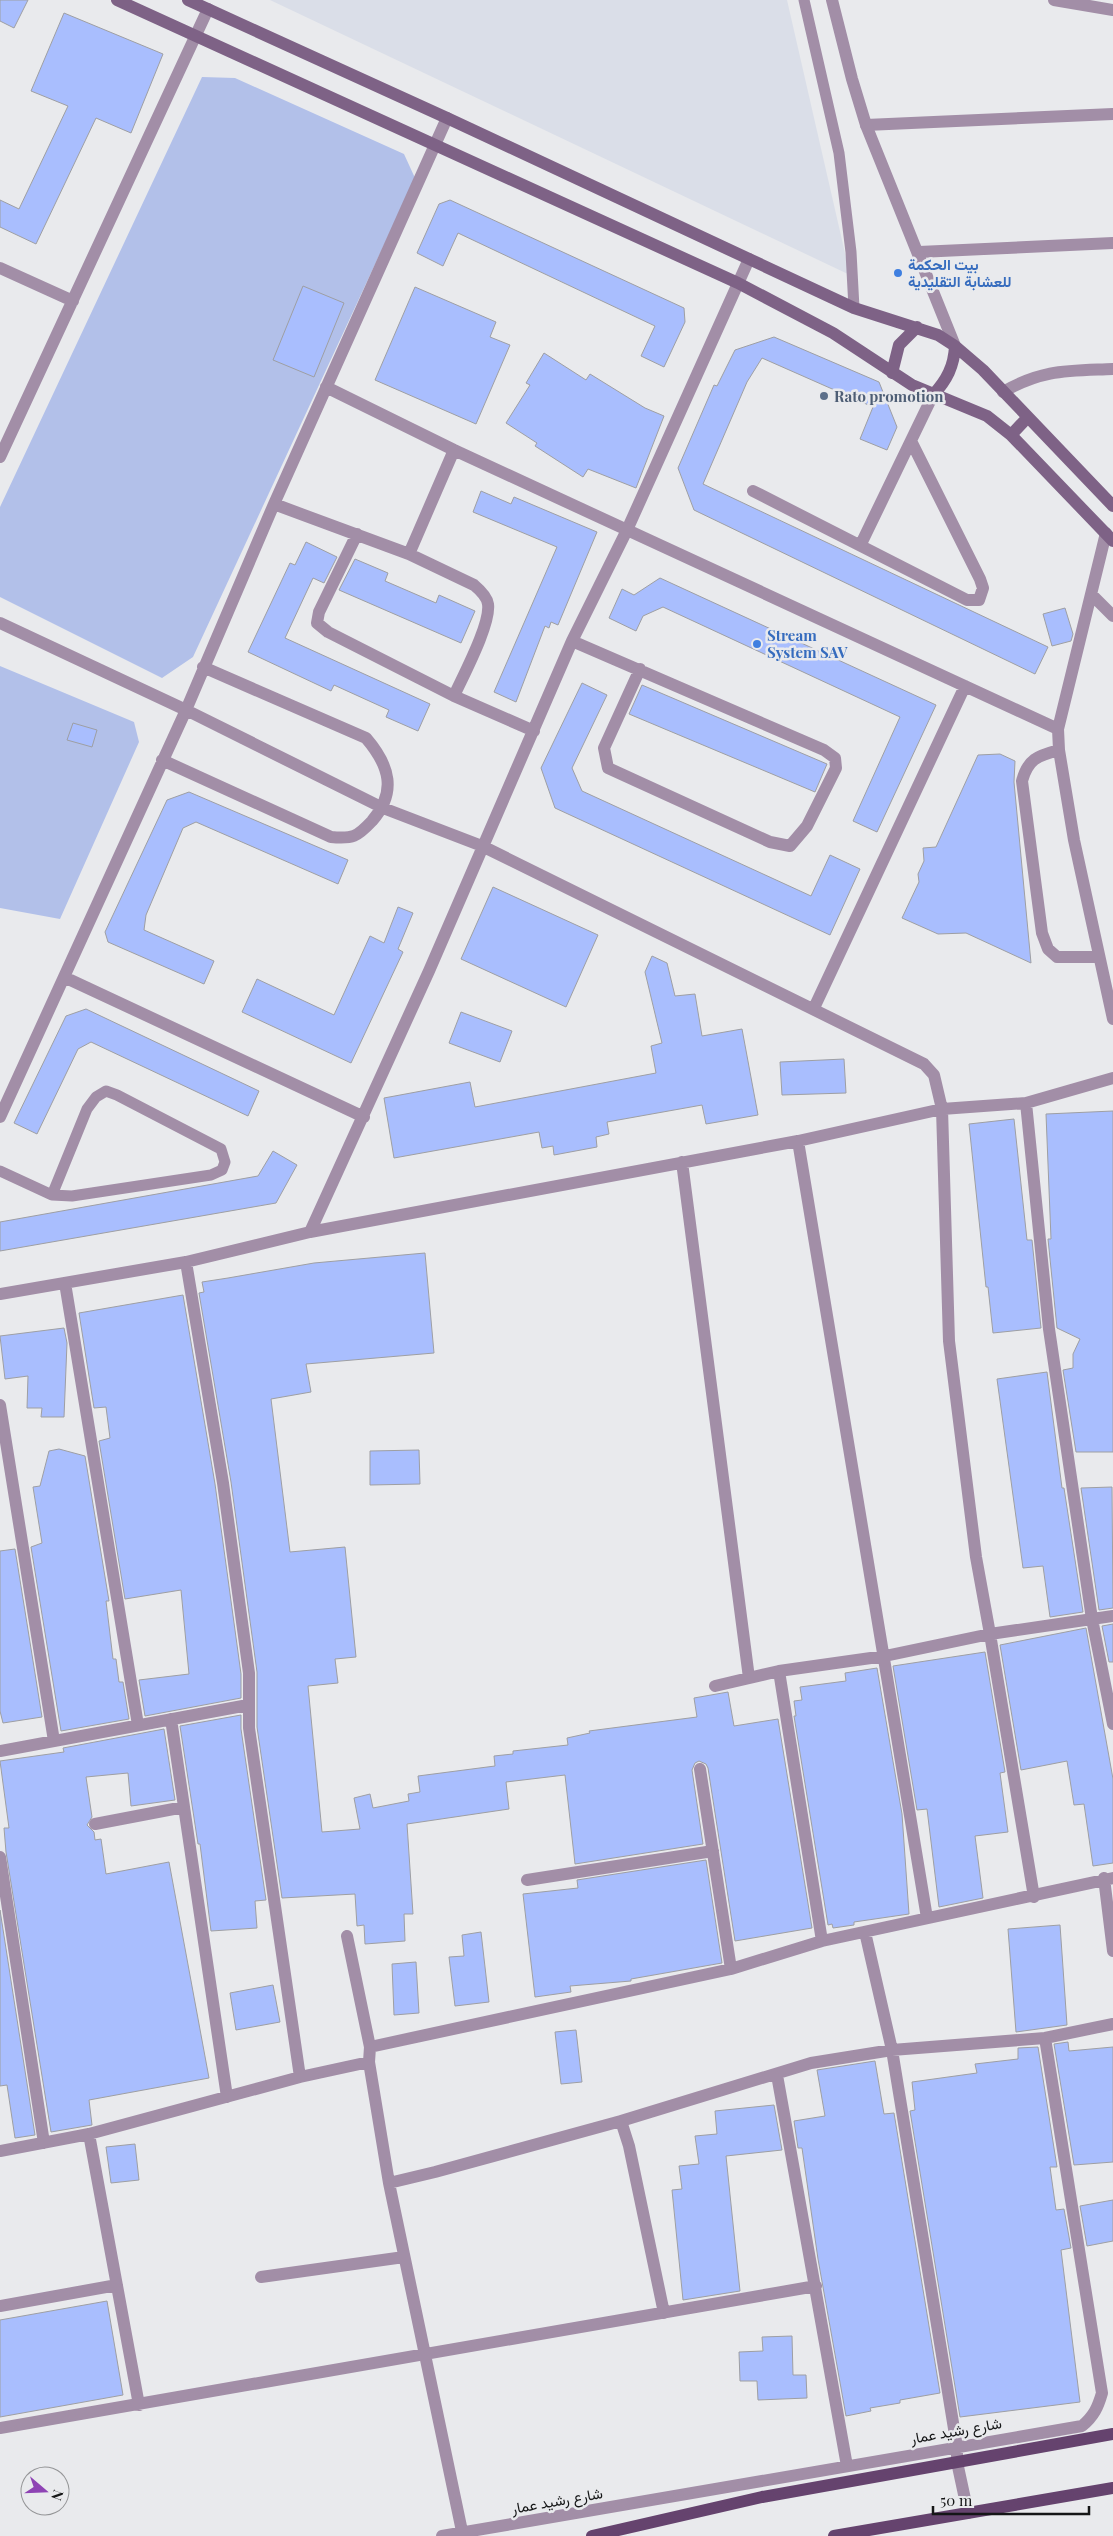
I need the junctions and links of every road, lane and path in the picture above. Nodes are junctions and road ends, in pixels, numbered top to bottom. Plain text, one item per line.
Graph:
1 (117, 0) edge
2 (188, 0) edge
3 (804, 0) edge
4 (832, 0) edge
5 (1054, 0) edge
6 (208, 9) junction
7 (1113, 10) edge
8 (196, 37) junction
9 (1113, 114) edge
10 (447, 118) junction
11 (866, 126) junction
12 (436, 145) junction
13 (1113, 243) edge
14 (919, 252) junction
15 (749, 259) junction
16 (0, 268) edge
17 (738, 283) junction
18 (72, 302) junction
19 (854, 308) junction
20 (917, 327) junction
21 (955, 346) junction
22 (1113, 369) edge
23 (892, 373) junction
24 (326, 387) junction
25 (1003, 392) junction
26 (934, 395) junction
27 (1028, 417) junction
28 (1011, 435) junction
29 (910, 441) junction
30 (454, 450) junction
31 (0, 457) edge
32 (753, 491) dead end
33 (274, 504) junction
34 (1113, 506) edge
35 (627, 530) junction
36 (357, 534) junction
37 (1109, 536) edge
38 (861, 544) junction
39 (409, 554) junction
40 (1091, 594) junction
41 (1113, 616) edge
42 (0, 623) edge
43 (572, 641) junction
44 (203, 667) junction
45 (640, 669) junction
46 (965, 686) junction
47 (454, 696) junction
48 (186, 710) junction
49 (1058, 729) junction
50 (534, 731) junction
51 (1058, 750) junction
52 (162, 760) junction
53 (383, 808) junction
54 (482, 846) junction
55 (1098, 957) junction
56 (64, 978) junction
57 (814, 1008) junction
58 (1113, 1019) edge
59 (1113, 1078) edge
60 (1026, 1103) junction
61 (942, 1109) junction
62 (364, 1116) junction
63 (0, 1117) edge
64 (798, 1141) junction
65 (682, 1162) junction
66 (0, 1171) edge
67 (52, 1195) junction
68 (310, 1232) junction
69 (186, 1262) junction
70 (65, 1283) junction
71 (0, 1294) edge
72 (0, 1405) edge
73 (1113, 1616) edge
74 (1092, 1619) junction
75 (990, 1634) junction
76 (885, 1656) junction
77 (779, 1671) junction
78 (749, 1678) junction
79 (715, 1686) dead end
80 (248, 1705) junction
81 (171, 1719) junction
82 (1113, 1724) edge
83 (138, 1725) junction
84 (54, 1741) junction
85 (0, 1751) edge
86 (700, 1770) dead end
87 (184, 1807) junction
88 (95, 1824) dead end
89 (713, 1851) junction
90 (0, 1857) edge
91 (1108, 1878) edge
92 (526, 1880) dead end
93 (1034, 1897) junction
94 (927, 1918) junction
95 (865, 1932) junction
96 (347, 1936) dead end
97 (822, 1941) junction
98 (1113, 1951) edge
99 (731, 1969) junction
100 (1113, 2024) edge
101 (1044, 2038) junction
102 (370, 2047) junction
103 (892, 2050) junction
104 (369, 2062) junction
105 (777, 2075) junction
106 (300, 2077) junction
107 (227, 2097) junction
108 (620, 2121) junction
109 (89, 2134) junction
110 (44, 2143) junction
111 (0, 2151) edge
112 (389, 2183) junction
113 (404, 2257) junction
114 (261, 2278) dead end
115 (117, 2285) junction
116 (816, 2286) junction
117 (0, 2306) edge
118 (664, 2313) junction
119 (425, 2355) junction
120 (139, 2406) junction
121 (0, 2428) edge
122 (1113, 2434) edge
123 (957, 2447) junction
124 (957, 2462) junction
125 (847, 2466) junction
126 (1113, 2488) edge
127 (968, 2513) junction
128 (462, 2534) edge
129 (442, 2536) edge
130 (592, 2536) edge
131 (834, 2536) edge

1 - 8 main road
2 - 6 main road
3 - 19 lane
4 - 11 street
5 - 7 street
6 - 8 street
6 - 10 main road
8 - 12 main road
8 - 18 street
9 - 11 street
10 - 12 street
10 - 15 main road
11 - 14 street
12 - 17 main road
12 - 24 street
13 - 14 street
14 - 21 street
15 - 17 street
15 - 19 main road
16 - 18 street
17 - 23 main road
17 - 35 street
18 - 31 street
19 - 20 main road
20 - 21 main road
20 - 23 main road
21 - 25 main road
21 - 26 main road
22 - 25 street
23 - 26 main road
24 - 30 street
24 - 33 street
25 - 27 main road
26 - 28 main road
26 - 29 street
27 - 28 main road
27 - 34 main road
28 - 37 main road
29 - 38 street
29 - 38 street
30 - 35 street
30 - 39 street
32 - 38 street
33 - 36 street
33 - 44 street
35 - 43 street
35 - 46 street
36 - 39 street
36 - 47 street
37 - 40 street
39 - 47 street
40 - 41 street
40 - 49 street
42 - 48 street
43 - 45 street
43 - 50 street
44 - 48 street
44 - 53 street
45 - 45 street
46 - 49 street
46 - 57 street
47 - 50 street
48 - 52 street
48 - 53 street
49 - 51 street
50 - 54 street
51 - 55 street
51 - 55 street
52 - 53 street
52 - 56 street
53 - 54 street
54 - 57 street
54 - 62 street
55 - 58 street
56 - 62 street
56 - 63 street
57 - 61 street
59 - 60 street
60 - 61 street
60 - 74 street
61 - 64 street
61 - 75 street
62 - 68 street
64 - 65 street
64 - 76 street
65 - 68 street
65 - 78 street
66 - 67 lane
67 - 67 lane
68 - 69 street
69 - 70 street
69 - 80 street
70 - 71 street
70 - 83 street
72 - 84 street
73 - 74 street
74 - 75 street
74 - 82 street
75 - 76 street
75 - 93 street
76 - 77 street
76 - 94 street
77 - 78 street
77 - 97 street
78 - 79 street
80 - 81 street
80 - 106 street
81 - 83 street
81 - 87 street
83 - 84 street
84 - 85 street
86 - 89 street
87 - 88 street
87 - 107 street
89 - 92 street
89 - 99 street
90 - 110 street
91 - 93 street
91 - 98 street
93 - 94 street
94 - 95 street
95 - 97 street
95 - 103 street
96 - 102 street
97 - 99 street
99 - 102 street
100 - 101 street
101 - 103 street
101 - 123 street, شارع رشيد عمار
102 - 104 street
103 - 105 street
103 - 123 street
104 - 106 street
104 - 112 street
105 - 108 street
105 - 116 street
106 - 107 street
107 - 109 street
108 - 112 street
108 - 118 street
109 - 110 street
109 - 115 street
110 - 111 street
112 - 113 street
113 - 114 street
113 - 119 street
115 - 117 street
115 - 120 street
116 - 118 street
116 - 125 street
118 - 119 street
119 - 120 street
119 - 128 street
120 - 121 street
122 - 124 main road
123 - 124 street
123 - 125 street, شارع رشيد عمار
124 - 127 street
124 - 130 main road
125 - 128 street, شارع رشيد عمار
126 - 127 main road
127 - 131 main road
128 - 129 street, شارع رشيد عمار

